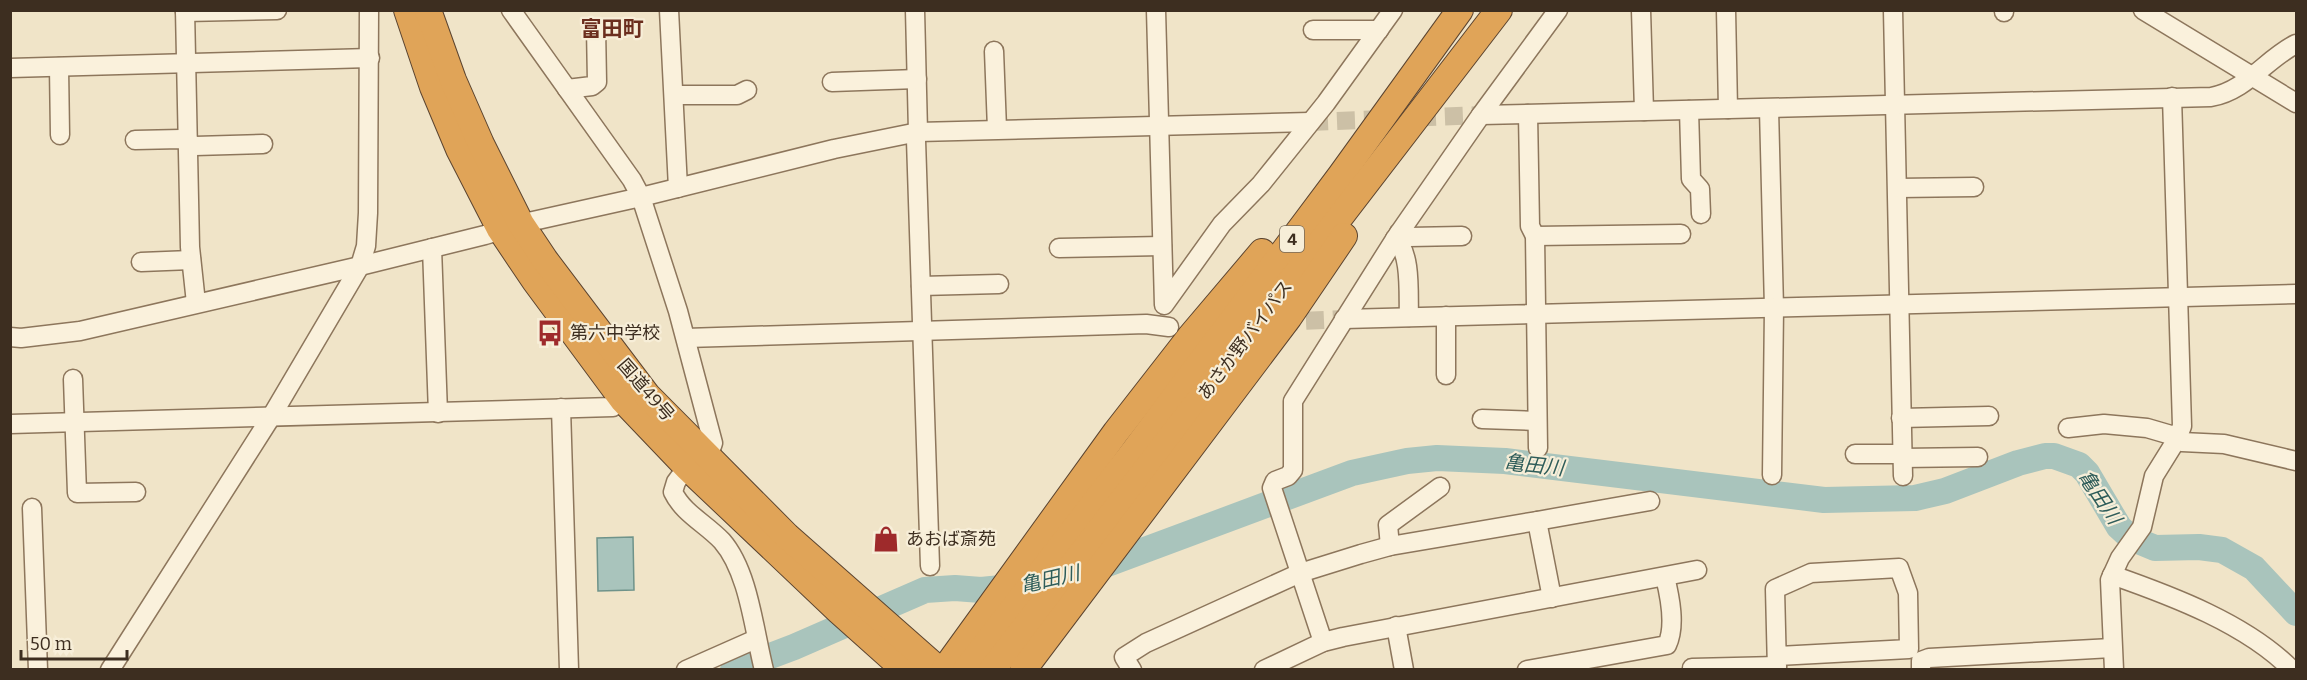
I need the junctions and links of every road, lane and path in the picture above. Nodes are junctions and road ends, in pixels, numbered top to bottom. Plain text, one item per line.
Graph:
1 (277, 10) edge
2 (369, 10) edge
3 (407, 10) edge
4 (428, 10) edge
5 (511, 10) edge
6 (669, 10) edge
7 (915, 10) edge
8 (1156, 10) edge
9 (1393, 10) edge
10 (1499, 10) edge
11 (1558, 10) edge
12 (1641, 10) edge
13 (1726, 10) edge
14 (1893, 10) edge
15 (2143, 10) edge
16 (185, 11) edge
17 (1453, 19) edge
18 (596, 28) dead end
19 (1313, 30) dead end
20 (1379, 30) junction
21 (2296, 44) edge
22 (994, 51) dead end
23 (370, 58) junction
24 (187, 63) junction
25 (59, 67) junction
26 (10, 68) edge
27 (2252, 76) junction
28 (917, 79) junction
29 (832, 81) dead end
30 (567, 89) junction
31 (747, 90) dead end
32 (674, 95) junction
33 (2172, 97) junction
34 (2296, 103) edge
35 (1896, 105) junction
36 (1728, 109) junction
37 (1769, 109) junction
38 (1689, 110) junction
39 (1644, 111) junction
40 (1528, 114) junction
41 (1481, 115) junction
42 (1310, 122) junction
43 (1159, 125) junction
44 (997, 129) junction
45 (918, 132) junction
46 (60, 135) dead end
47 (1404, 135) junction
48 (135, 140) dead end
49 (188, 142) junction
50 (262, 144) dead end
51 (1974, 187) dead end
52 (678, 188) junction
53 (1898, 188) junction
54 (641, 197) junction
55 (1701, 214) dead end
56 (511, 226) junction
57 (1681, 234) dead end
58 (1397, 236) junction
59 (1462, 236) dead end
60 (1535, 236) junction
61 (1162, 246) junction
62 (432, 248) junction
63 (1059, 248) dead end
64 (191, 261) junction
65 (141, 262) dead end
66 (360, 266) junction
67 (999, 284) dead end
68 (921, 286) junction
69 (2296, 294) edge
70 (2179, 296) junction
71 (196, 303) junction
72 (1900, 304) junction
73 (1164, 305) junction
74 (1774, 308) junction
75 (1535, 314) junction
76 (1446, 316) junction
77 (1409, 317) junction
78 (1344, 319) junction
79 (1146, 324) junction
80 (1170, 327) dead end
81 (923, 332) junction
82 (10, 337) edge
83 (686, 338) junction
84 (1446, 375) dead end
85 (73, 379) dead end
86 (623, 400) junction
87 (561, 408) junction
88 (438, 413) junction
89 (1989, 416) dead end
90 (271, 417) junction
91 (1901, 418) junction
92 (1482, 419) dead end
93 (1537, 421) junction
94 (75, 422) junction
95 (10, 424) edge
96 (2068, 428) dead end
97 (2177, 439) junction
98 (1538, 448) dead end
99 (1855, 454) dead end
100 (1902, 456) junction
101 (1143, 457) junction
102 (1978, 457) dead end
103 (2296, 461) edge
104 (698, 463) junction
105 (1772, 475) dead end
106 (1903, 476) dead end
107 (1440, 487) dead end
108 (136, 492) dead end
109 (1650, 501) dead end
110 (32, 508) dead end
111 (1537, 521) junction
112 (1390, 546) junction
113 (930, 566) dead end
114 (1697, 570) dead end
115 (1300, 573) junction
116 (2112, 575) junction
117 (1665, 577) junction
118 (1552, 598) junction
119 (1396, 626) junction
120 (880, 633) junction
121 (756, 639) junction
122 (1323, 642) junction
123 (2112, 648) junction
124 (1918, 660) edge
125 (1777, 664) edge
126 (38, 669) edge
127 (110, 669) edge
128 (569, 669) edge
129 (686, 669) edge
130 (764, 669) edge
131 (905, 669) edge
132 (939, 669) edge
133 (945, 669) edge
134 (966, 669) edge
135 (992, 669) edge
136 (1023, 669) edge
137 (1132, 669) edge
138 (1264, 669) edge
139 (1404, 669) edge
140 (1527, 669) edge
141 (1692, 669) edge
142 (2114, 669) edge
143 (2292, 669) edge

1 - 16 street
2 - 23 street
3 - 56 highway, 国道49号
4 - 56 highway, 国道49号
5 - 30 street
6 - 32 street
7 - 28 street
8 - 43 street
9 - 20 street
10 - 47 highway, あさか野バイパス / 4
11 - 41 street
12 - 39 street
13 - 36 street
14 - 35 street
15 - 27 street
16 - 24 street
17 - 101 highway, あさか野バイパス / 4
17 - 133 highway
18 - 30 street
19 - 20 street
20 - 42 street
21 - 27 street
22 - 44 street
23 - 24 street
23 - 66 street
24 - 25 street
24 - 49 street
25 - 26 street
25 - 46 street
27 - 33 street
27 - 34 street
28 - 29 street
28 - 45 street
30 - 54 street
31 - 32 street
32 - 52 street
33 - 35 street
33 - 70 street
35 - 37 street
35 - 53 street
36 - 37 street
36 - 38 street
37 - 74 street
38 - 39 street
38 - 55 street
39 - 40 street
40 - 41 street
40 - 60 street
41 - 58 street
42 - 43 street
42 - 73 street
43 - 44 street
43 - 61 street
44 - 45 street
45 - 52 street
45 - 68 street
47 - 101 highway, あさか野バイパス / 4
47 - 136 highway
48 - 49 street
49 - 50 street
49 - 64 street
51 - 53 street
52 - 54 street
53 - 72 street
54 - 56 street
54 - 83 street
56 - 62 street
56 - 86 highway, 国道49号
56 - 104 highway, 国道49号
57 - 60 street
58 - 59 street
58 - 77 street
58 - 78 street
60 - 75 street
61 - 63 street
61 - 73 street
62 - 66 street
62 - 88 street
64 - 65 street
64 - 71 street
66 - 71 street
66 - 90 street
67 - 68 street
68 - 81 street
69 - 70 street
70 - 72 street
70 - 97 street
71 - 82 street
72 - 74 street
72 - 91 street
73 - 79 street
74 - 75 street
74 - 105 street
75 - 76 street
75 - 93 street
76 - 77 street
76 - 84 street
77 - 78 street
78 - 115 street
79 - 80 street
79 - 81 street
81 - 83 street
81 - 113 street
83 - 104 street
85 - 94 street
86 - 87 street
86 - 104 highway, 国道49号
87 - 88 street
87 - 128 street
88 - 90 street
89 - 91 street
90 - 94 street
90 - 127 street
91 - 100 street
92 - 93 street
93 - 98 street
94 - 95 street
94 - 108 street
96 - 97 street
97 - 103 street
97 - 116 street
99 - 100 street
100 - 102 street
100 - 106 street
101 - 134 highway, あさか野バイパス / 4
101 - 135 highway, あさか野バイパス / 4
104 - 120 highway, 国道49号
104 - 121 street
107 - 112 street
109 - 111 street
110 - 126 street
111 - 112 street
111 - 118 street
112 - 115 street
114 - 117 street
115 - 122 street
115 - 137 street
116 - 123 street
116 - 143 street
117 - 118 street
117 - 140 street
118 - 119 street
119 - 122 street
119 - 139 street
120 - 131 highway, 国道49号
120 - 132 highway, 国道49号
121 - 129 street
121 - 130 street
122 - 138 street
123 - 124 street
123 - 142 street
124 - 125 street
124 - 125 street
125 - 141 street

